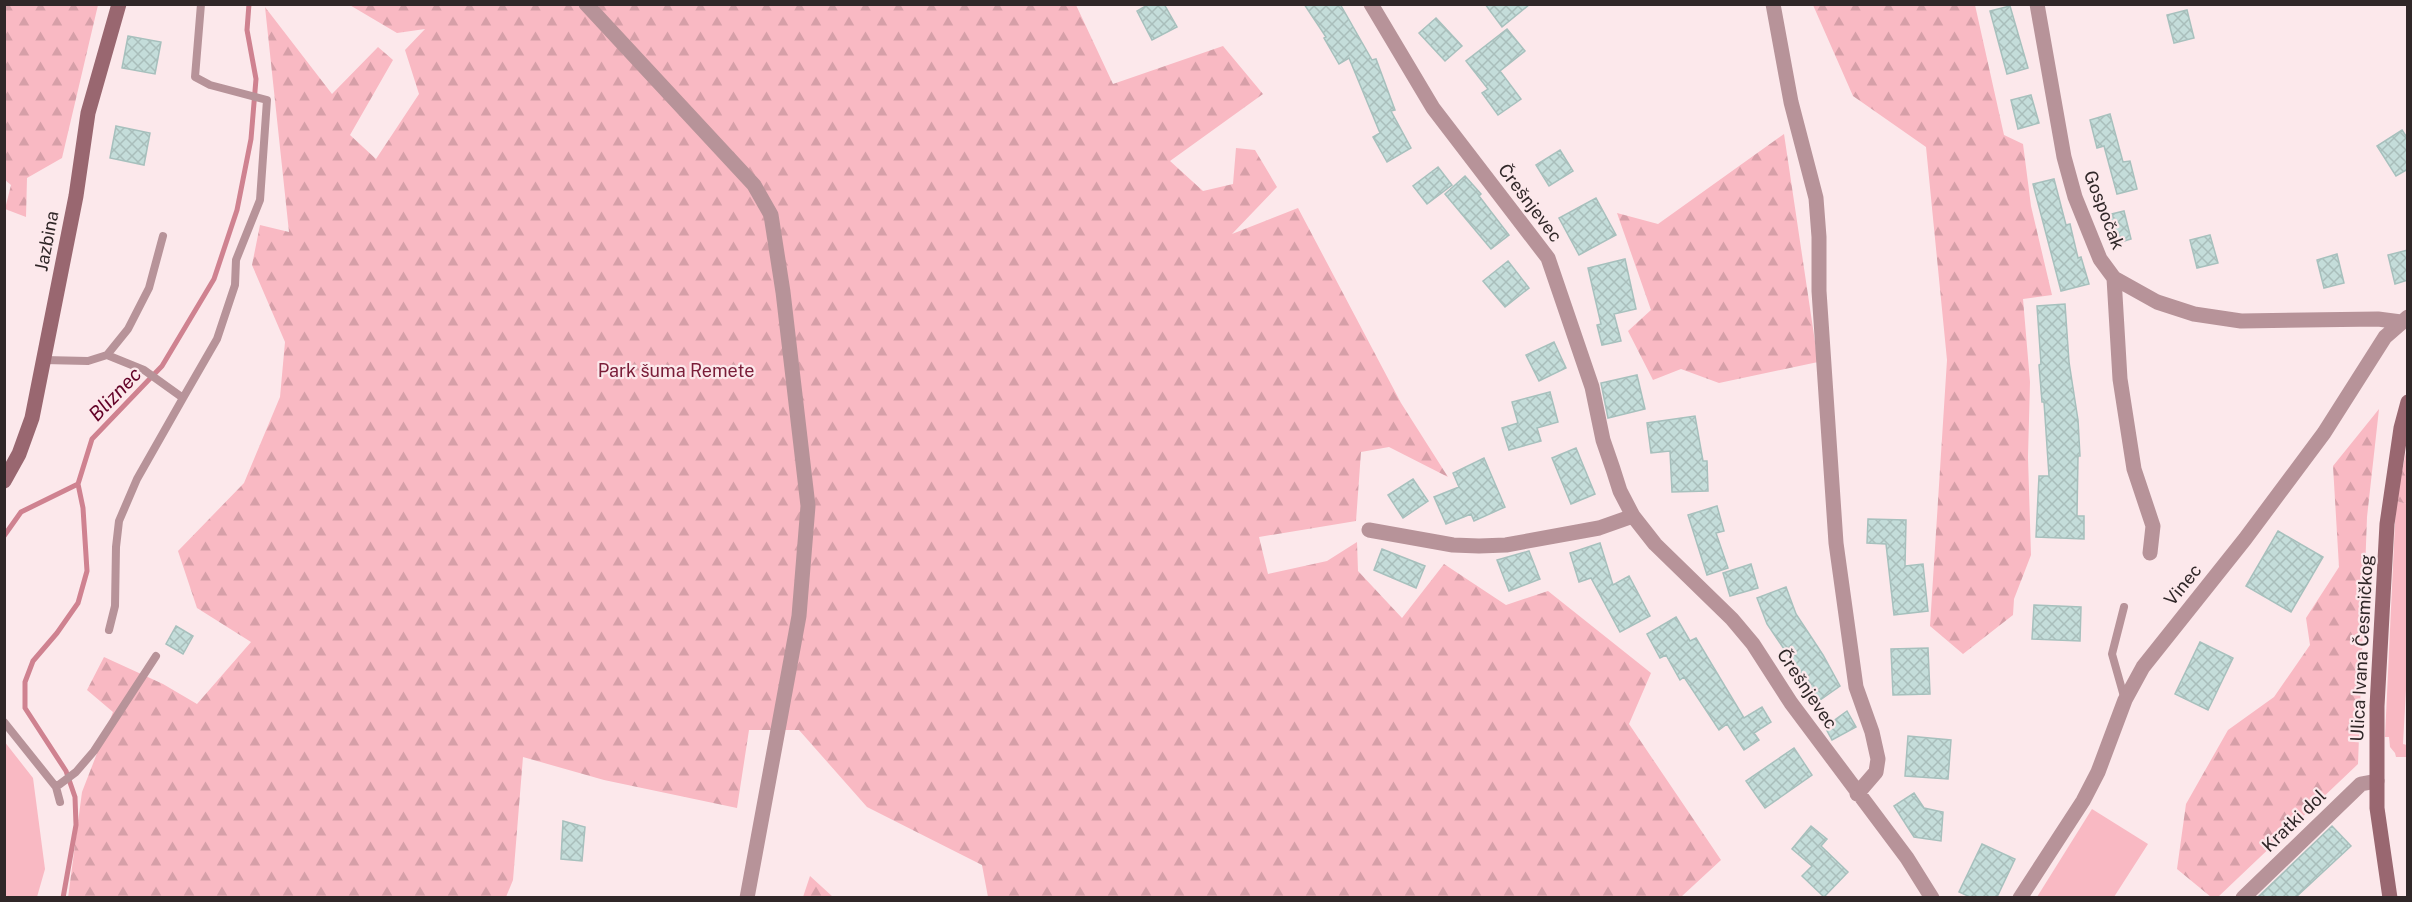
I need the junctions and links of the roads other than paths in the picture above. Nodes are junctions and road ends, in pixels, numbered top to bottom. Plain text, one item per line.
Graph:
1 (119, 4) edge
2 (201, 4) edge
3 (586, 4) edge
4 (1371, 4) edge
5 (1773, 4) edge
6 (2037, 4) edge
7 (163, 236) dead end
8 (2114, 278) junction
9 (2404, 319) edge
10 (107, 355) junction
11 (44, 360) junction
12 (183, 398) junction
13 (2408, 402) edge
14 (4, 481) edge
15 (1633, 516) junction
16 (1369, 530) dead end
17 (2150, 553) dead end
18 (2124, 607) dead end
19 (109, 630) dead end
20 (156, 656) dead end
21 (2125, 700) junction
22 (4, 722) edge
23 (2377, 781) junction
24 (59, 784) junction
25 (1857, 794) junction
26 (60, 802) dead end
27 (747, 897) edge
28 (1932, 897) edge
29 (2020, 897) edge
30 (2243, 897) edge
31 (2390, 897) edge

1 - 11 main road, Jazbina
2 - 12 lane
3 - 27 street
4 - 15 street, Črešnjevec
5 - 25 street
6 - 8 street, Gospočak
7 - 10 lane
8 - 9 street, Gospočak
8 - 17 street
9 - 21 street, Vinec
10 - 11 lane
10 - 12 lane
11 - 14 main road, Jazbina
12 - 19 lane
13 - 23 main road, Ulica Ivana Česmičkog
15 - 16 street
15 - 25 street, Črešnjevec
18 - 21 lane
20 - 24 lane
21 - 29 street, Vinec
22 - 24 lane
23 - 30 street, Kratki dol
23 - 31 main road, Ulica Ivana Česmičkog
24 - 26 lane
25 - 28 street, Črešnjevec

